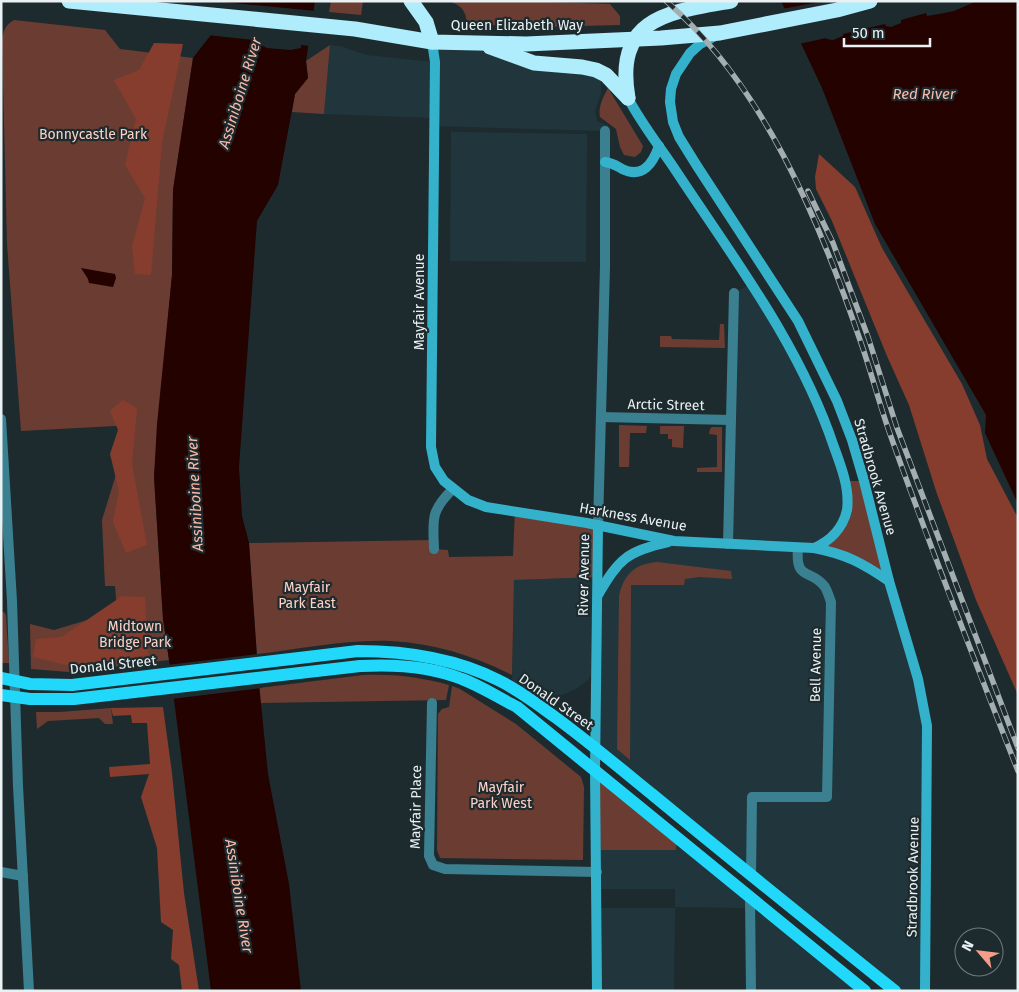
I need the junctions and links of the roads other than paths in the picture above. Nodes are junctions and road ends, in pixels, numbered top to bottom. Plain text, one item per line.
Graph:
1 (69, 1) edge
2 (411, 1) edge
3 (730, 1) edge
4 (870, 1) edge
5 (720, 33) junction
6 (636, 38) junction
7 (432, 42) junction
8 (477, 43) junction
9 (628, 98) junction
10 (604, 130) dead end
11 (659, 146) junction
12 (605, 162) junction
13 (734, 293) dead end
14 (601, 417) junction
15 (1, 419) edge
16 (731, 420) junction
17 (453, 489) junction
18 (5, 519) edge
19 (598, 525) junction
20 (674, 541) junction
21 (728, 544) junction
22 (798, 548) junction
23 (814, 548) junction
24 (434, 549) dead end
25 (889, 581) junction
26 (597, 596) junction
27 (463, 672) junction
28 (1, 678) edge
29 (1, 695) edge
30 (432, 703) dead end
31 (596, 748) junction
32 (595, 770) junction
33 (1, 872) edge
34 (596, 872) junction
35 (751, 875) junction
36 (24, 876) junction
37 (750, 896) junction
38 (29, 991) edge
39 (597, 991) edge
40 (751, 991) edge
41 (865, 991) edge
42 (895, 991) edge
43 (925, 991) edge

1 - 7 highway, Queen Elizabeth Way
2 - 7 highway
3 - 6 highway
4 - 5 highway, Queen Elizabeth Way
5 - 6 highway, Queen Elizabeth Way
5 - 25 main road, Stradbrook Avenue
6 - 8 highway, Queen Elizabeth Way
6 - 9 highway
7 - 8 highway, Queen Elizabeth Way
7 - 17 main road, Mayfair Avenue
8 - 9 highway
9 - 11 main road
10 - 12 street, River Avenue
11 - 12 main road
11 - 23 main road
12 - 14 street, River Avenue
13 - 16 street
14 - 16 street, Arctic Street
14 - 19 street, River Avenue
15 - 18 street
16 - 21 street
17 - 19 main road, Harkness Avenue
17 - 24 street
18 - 36 street
19 - 20 main road, Harkness Avenue
19 - 26 main road, River Avenue
20 - 21 main road, Harkness Avenue
20 - 26 main road
21 - 22 main road, Harkness Avenue
22 - 23 main road, Harkness Avenue
22 - 35 street, Bell Avenue
23 - 25 main road, Harkness Avenue
25 - 43 main road, Stradbrook Avenue
26 - 31 main road, River Avenue
27 - 28 main road, Donald Street
27 - 29 main road, Donald Street
27 - 31 main road, Donald Street
27 - 32 main road, Donald Street
30 - 34 street, Mayfair Place
31 - 32 main road, River Avenue
31 - 35 main road, Donald Street
32 - 34 main road, River Avenue
32 - 37 main road, Donald Street
33 - 36 street
34 - 39 main road, River Avenue
35 - 42 main road, Donald Street
36 - 38 street
37 - 40 street
37 - 41 main road, Donald Street

